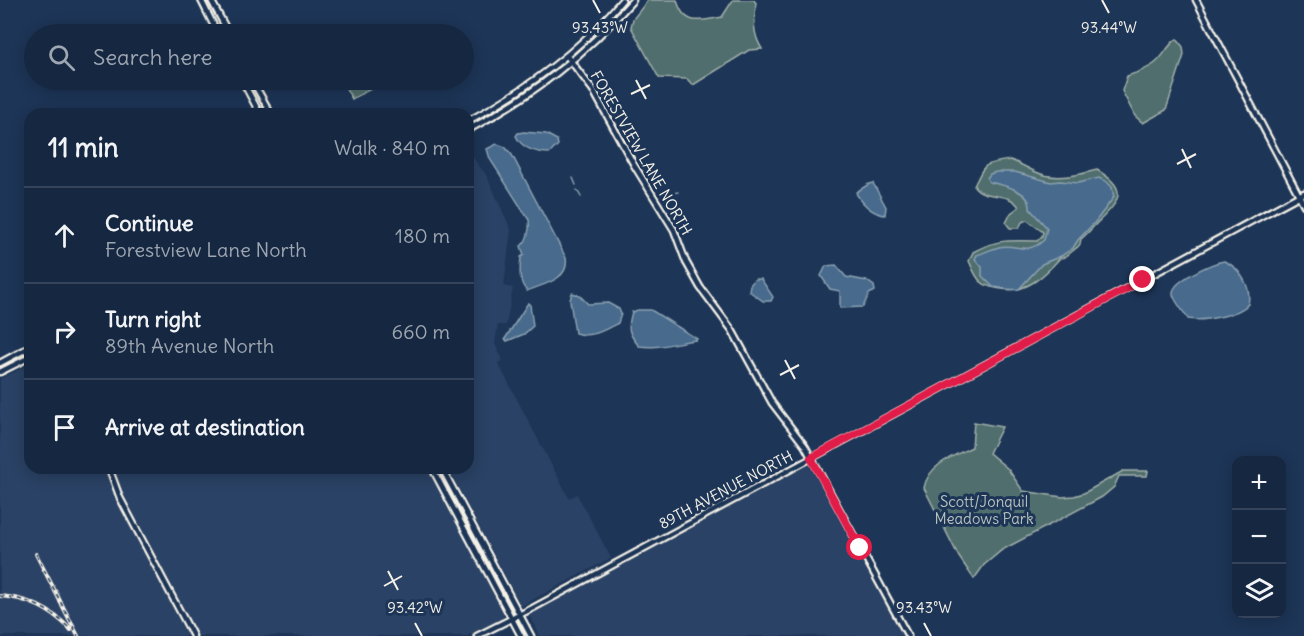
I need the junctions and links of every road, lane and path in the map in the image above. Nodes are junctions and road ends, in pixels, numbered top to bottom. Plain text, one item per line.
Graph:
1 (201, 0) edge
2 (211, 0) edge
3 (622, 0) edge
4 (633, 0) edge
5 (1197, 0) edge
6 (213, 24) edge
7 (223, 24) edge
8 (567, 56) junction
9 (572, 62) junction
10 (247, 90) edge
11 (258, 90) edge
12 (257, 108) edge
13 (268, 108) edge
14 (474, 118) edge
15 (474, 127) edge
16 (1301, 195) edge
17 (1304, 205) edge
18 (24, 350) edge
19 (24, 360) edge
20 (0, 363) edge
21 (0, 372) edge
22 (811, 458) junction
23 (111, 474) edge
24 (435, 474) edge
25 (445, 474) edge
26 (519, 615) junction
27 (512, 619) junction
28 (193, 636) edge
29 (477, 636) edge
30 (521, 636) edge
31 (531, 636) edge
32 (908, 636) edge

1 - 6 street
2 - 7 street
3 - 8 street
4 - 9 street
5 - 16 street
8 - 9 street, FORESTVIEW LANE NORTH
8 - 14 street
9 - 15 street
9 - 22 street, FORESTVIEW LANE NORTH
10 - 12 street
11 - 13 street
16 - 17 street
16 - 22 street, 89TH AVENUE NORTH
18 - 20 street
19 - 21 street
22 - 26 street, 89TH AVENUE NORTH
22 - 32 street, FORESTVIEW LANE NORTH
23 - 28 street
24 - 27 street
25 - 26 street
26 - 27 street, 89TH AVENUE NORTH
26 - 31 street
27 - 29 street, 89TH AVENUE NORTH
27 - 30 street

